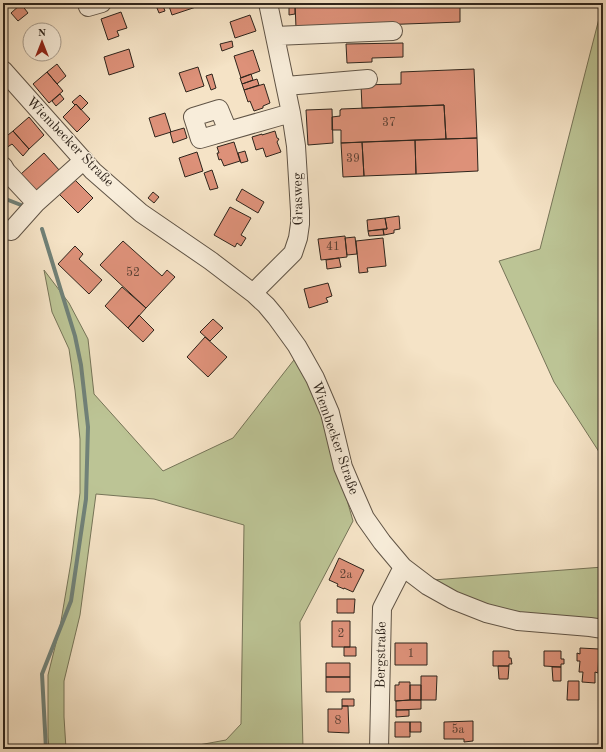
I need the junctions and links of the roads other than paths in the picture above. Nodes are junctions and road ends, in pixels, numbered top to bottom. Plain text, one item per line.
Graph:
1 (268, 3) edge
2 (393, 31) dead end
3 (275, 36) junction
4 (3, 70) edge
5 (368, 79) dead end
6 (286, 86) junction
7 (291, 113) junction
8 (228, 131) dead end
9 (84, 160) junction
10 (3, 166) edge
11 (36, 203) junction
12 (11, 231) dead end
13 (253, 293) junction
14 (403, 567) junction
15 (603, 629) edge
16 (379, 749) edge

1 - 3 street, Grasweg
2 - 3 street
3 - 6 street, Grasweg
4 - 9 street, Wiembecker Straße
5 - 6 street
6 - 7 street, Grasweg
7 - 8 street
7 - 13 street, Grasweg
9 - 11 street
9 - 13 street, Wiembecker Straße
10 - 11 street
11 - 12 street
13 - 14 street, Wiembecker Straße
14 - 15 street, Wiembecker Straße
14 - 16 street, Bergstraße

